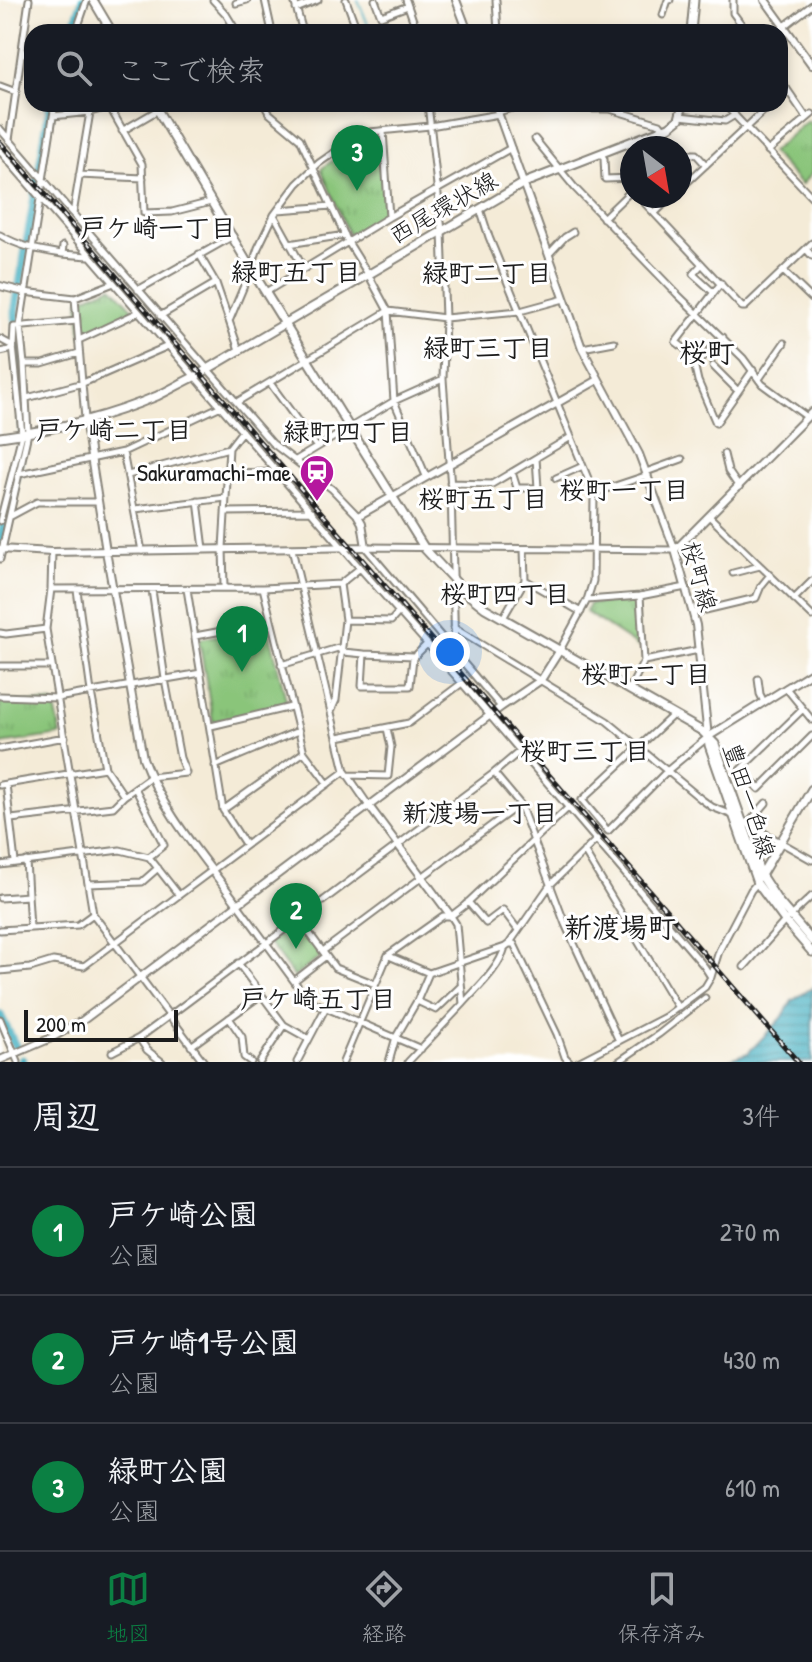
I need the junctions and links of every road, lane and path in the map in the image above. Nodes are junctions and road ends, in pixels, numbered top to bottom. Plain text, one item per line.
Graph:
1 (29, 0) edge
2 (87, 0) edge
3 (93, 0) edge
4 (213, 0) edge
5 (247, 0) edge
6 (265, 0) edge
7 (294, 0) edge
8 (318, 0) edge
9 (346, 0) edge
10 (375, 0) edge
11 (456, 0) edge
12 (496, 0) edge
13 (670, 0) edge
14 (694, 0) edge
15 (733, 0) edge
16 (765, 0) edge
17 (808, 0) edge
18 (236, 3) dead end
19 (407, 3) edge
20 (812, 5) edge
21 (296, 9) junction
22 (663, 15) dead end
23 (26, 24) edge
24 (79, 24) edge
25 (107, 24) edge
26 (232, 24) edge
27 (270, 24) edge
28 (301, 24) edge
29 (355, 24) edge
30 (414, 24) edge
31 (465, 24) edge
32 (498, 24) edge
33 (692, 24) edge
34 (741, 24) edge
35 (783, 24) edge
36 (787, 24) edge
37 (788, 32) edge
38 (24, 37) edge
39 (22, 52) joint
40 (812, 65) edge
41 (0, 86) edge
42 (788, 90) edge
43 (16, 92) junction
44 (54, 112) edge
45 (90, 112) joint
46 (111, 112) edge
47 (149, 112) edge
48 (159, 112) edge
49 (268, 112) edge
50 (429, 112) edge
51 (626, 112) edge
52 (681, 112) edge
53 (732, 112) edge
54 (762, 112) edge
55 (498, 113) joint
56 (735, 115) junction
57 (53, 116) junction
58 (680, 116) junction
59 (809, 116) edge
60 (430, 126) junction
61 (746, 127) junction
62 (0, 129) edge
63 (664, 129) junction
64 (122, 131) junction
65 (383, 131) junction
66 (650, 136) edge
67 (535, 139) dead end
68 (9, 140) junction
69 (511, 148) junction
70 (620, 148) edge
71 (0, 151) edge
72 (768, 151) junction
73 (601, 153) junction
74 (692, 154) edge
75 (706, 165) junction
76 (314, 168) junction
77 (558, 169) junction
78 (79, 175) junction
79 (143, 178) junction
80 (620, 178) edge
81 (692, 178) edge
82 (43, 180) junction
83 (524, 183) junction
84 (439, 190) junction
85 (812, 197) edge
86 (40, 199) junction
87 (212, 201) junction
88 (620, 202) edge
89 (332, 206) junction
90 (480, 208) junction
91 (650, 208) edge
92 (660, 208) edge
93 (276, 213) junction
94 (655, 213) junction
95 (73, 214) junction
96 (389, 217) junction
97 (603, 218) junction
98 (442, 231) junction
99 (573, 232) dead end
100 (0, 235) edge
101 (233, 236) junction
102 (346, 239) junction
103 (812, 243) edge
104 (289, 244) junction
105 (63, 246) dead end
106 (31, 249) junction
107 (806, 249) junction
108 (62, 254) junction
109 (199, 254) junction
110 (549, 254) junction
111 (90, 256) junction
112 (812, 256) edge
113 (702, 264) junction
114 (251, 269) junction
115 (304, 269) junction
116 (783, 271) junction
117 (368, 274) junction
118 (114, 283) junction
119 (216, 283) junction
120 (721, 283) junction
121 (0, 286) edge
122 (138, 290) junction
123 (24, 292) junction
124 (266, 292) junction
125 (713, 292) junction
126 (75, 298) junction
127 (564, 299) junction
128 (812, 299) edge
129 (388, 311) junction
130 (520, 311) junction
131 (139, 312) junction
132 (697, 314) junction
133 (160, 316) junction
134 (445, 318) junction
135 (230, 319) junction
136 (77, 321) junction
137 (285, 323) junction
138 (18, 326) junction
139 (723, 337) junction
140 (0, 339) edge
141 (79, 340) junction
142 (614, 342) dead end
143 (784, 343) dead end
144 (168, 345) junction
145 (13, 346) junction
146 (582, 348) junction
147 (239, 350) junction
148 (0, 352) edge
149 (79, 353) junction
150 (308, 360) junction
151 (24, 364) junction
152 (695, 365) junction
153 (713, 366) dead end
154 (208, 368) junction
155 (753, 370) junction
156 (196, 376) junction
157 (443, 379) junction
158 (759, 379) junction
159 (598, 380) junction
160 (83, 383) junction
161 (270, 383) junction
162 (738, 391) junction
163 (27, 398) junction
164 (394, 401) junction
165 (237, 402) junction
166 (557, 403) junction
167 (221, 406) junction
168 (810, 414) edge
169 (85, 419) junction
170 (349, 426) junction
171 (242, 431) junction
172 (25, 433) junction
173 (0, 437) edge
174 (571, 437) junction
175 (316, 446) junction
176 (229, 448) junction
177 (123, 452) junction
178 (724, 454) dead end
179 (536, 458) junction
180 (92, 459) junction
181 (682, 459) dead end
182 (296, 460) junction
183 (449, 464) junction
184 (583, 466) junction
185 (279, 472) junction
186 (512, 472) junction
187 (227, 473) junction
188 (647, 473) junction
189 (19, 474) junction
190 (128, 475) junction
191 (426, 476) junction
192 (556, 478) dead end
193 (450, 483) junction
194 (739, 487) junction
195 (594, 493) junction
196 (393, 497) junction
197 (226, 498) junction
198 (198, 501) junction
199 (98, 502) junction
200 (135, 509) junction
201 (312, 511) junction
202 (225, 512) junction
203 (10, 516) junction
204 (358, 516) junction
205 (710, 517) junction
206 (0, 521) edge
207 (366, 547) junction
208 (223, 548) junction
209 (343, 548) junction
210 (1, 549) edge
211 (204, 549) junction
212 (292, 549) junction
213 (425, 549) junction
214 (452, 549) junction
215 (524, 549) junction
216 (593, 549) junction
217 (675, 550) junction
218 (106, 551) junction
219 (142, 551) junction
220 (52, 552) junction
221 (0, 559) edge
222 (761, 566) junction
223 (360, 568) junction
224 (733, 573) dead end
225 (770, 575) junction
226 (525, 580) junction
227 (454, 581) junction
228 (812, 581) edge
229 (340, 584) junction
230 (224, 587) junction
231 (301, 587) junction
232 (686, 587) junction
233 (263, 588) junction
234 (51, 589) junction
235 (112, 589) junction
236 (187, 589) junction
237 (77, 590) junction
238 (152, 590) junction
239 (640, 596) junction
240 (794, 599) junction
241 (587, 600) junction
242 (399, 612) junction
243 (581, 612) junction
244 (693, 613) junction
245 (812, 616) edge
246 (502, 619) junction
247 (345, 620) junction
248 (270, 622) junction
249 (454, 628) junction
250 (46, 629) junction
251 (0, 633) edge
252 (195, 636) junction
253 (427, 644) junction
254 (560, 650) junction
255 (699, 650) junction
256 (343, 652) junction
257 (364, 654) junction
258 (455, 654) junction
259 (318, 656) junction
260 (414, 656) junction
261 (644, 661) junction
262 (281, 665) junction
263 (0, 666) edge
264 (51, 666) junction
265 (812, 672) edge
266 (201, 673) junction
267 (165, 679) junction
268 (758, 679) dead end
269 (541, 680) junction
270 (462, 683) junction
271 (129, 686) junction
272 (786, 688) junction
273 (629, 690) junction
274 (91, 692) junction
275 (0, 696) edge
276 (57, 698) junction
277 (764, 702) junction
278 (291, 707) junction
279 (501, 707) junction
280 (803, 709) junction
281 (331, 711) junction
282 (673, 715) junction
283 (490, 716) junction
284 (812, 720) edge
285 (211, 726) junction
286 (387, 728) junction
287 (298, 731) junction
288 (812, 736) edge
289 (65, 737) junction
290 (338, 737) junction
291 (708, 737) junction
292 (639, 747) junction
293 (0, 749) edge
294 (520, 751) junction
295 (304, 752) junction
296 (215, 766) junction
297 (105, 768) junction
298 (667, 771) junction
299 (70, 773) junction
300 (346, 773) junction
301 (494, 773) junction
302 (150, 777) junction
303 (328, 784) junction
304 (3, 785) edge
305 (135, 788) junction
306 (812, 789) edge
307 (124, 796) junction
308 (766, 803) dead end
309 (520, 804) junction
310 (369, 806) junction
311 (569, 807) junction
312 (223, 810) junction
313 (76, 811) junction
314 (732, 815) junction
315 (11, 819) junction
316 (745, 822) junction
317 (597, 839) junction
318 (534, 841) junction
319 (781, 841) junction
320 (245, 844) junction
321 (398, 844) junction
322 (584, 851) junction
323 (84, 854) junction
324 (149, 857) junction
325 (812, 860) edge
326 (26, 861) junction
327 (15, 862) junction
328 (0, 865) edge
329 (158, 868) junction
330 (212, 869) junction
331 (423, 877) junction
332 (759, 879) junction
333 (88, 884) junction
334 (550, 885) junction
335 (178, 894) junction
336 (28, 896) junction
337 (812, 896) edge
338 (0, 898) edge
339 (468, 902) junction
340 (238, 905) junction
341 (93, 914) junction
342 (451, 916) junction
343 (298, 918) junction
344 (790, 921) junction
345 (30, 928) junction
346 (0, 930) edge
347 (518, 930) junction
348 (812, 941) edge
349 (265, 942) junction
350 (114, 943) junction
351 (507, 945) junction
352 (812, 952) edge
353 (325, 954) junction
354 (388, 955) junction
355 (238, 963) junction
356 (459, 963) junction
357 (744, 967) dead end
358 (0, 971) edge
359 (429, 973) junction
360 (711, 977) junction
361 (141, 978) junction
362 (294, 981) junction
363 (375, 984) junction
364 (462, 985) junction
365 (261, 995) junction
366 (705, 998) dead end
367 (417, 1001) junction
368 (463, 1004) junction
369 (678, 1008) junction
370 (325, 1009) junction
371 (169, 1016) junction
372 (229, 1018) junction
373 (0, 1019) edge
374 (360, 1024) junction
375 (284, 1025) junction
376 (396, 1037) junction
377 (139, 1038) junction
378 (309, 1039) junction
379 (619, 1041) junction
380 (191, 1046) junction
381 (421, 1049) junction
382 (112, 1052) dead end
383 (14, 1053) junction
384 (0, 1060) edge
385 (18, 1062) edge
386 (162, 1062) edge
387 (204, 1062) edge
388 (251, 1062) edge
389 (260, 1062) edge
390 (297, 1062) edge
391 (343, 1062) edge
392 (389, 1062) edge
393 (408, 1062) edge
394 (570, 1062) edge
395 (579, 1062) edge
396 (618, 1062) edge

1 - 23 street
2 - 24 street
3 - 25 main road
4 - 26 street
5 - 18 street
6 - 27 street
7 - 21 street
8 - 21 street
9 - 29 street
10 - 19 street
11 - 31 street
12 - 32 street
13 - 22 street
14 - 33 main road
15 - 34 street
16 - 35 street
17 - 20 street
19 - 30 street
20 - 36 street
21 - 28 street
37 - 40 street
38 - 39 street
39 - 43 street
41 - 43 street
42 - 59 street
43 - 68 street
44 - 57 street
45 - 57 street
45 - 78 street
46 - 64 street
47 - 64 street
48 - 87 main road, 豊田一色線
49 - 76 street
50 - 60 street
51 - 63 street
52 - 58 main road
53 - 56 street
54 - 61 street
55 - 60 street
55 - 69 street
56 - 58 street
56 - 61 street
57 - 82 street
58 - 63 main road, 西尾環状線
59 - 72 street
60 - 65 street
60 - 84 street
61 - 72 street
61 - 75 street
62 - 68 street
63 - 66 main road, 西尾環状線
64 - 79 street
65 - 76 street
65 - 96 street
67 - 77 street
68 - 82 street
69 - 83 street
69 - 84 street
70 - 73 main road, 西尾環状線
71 - 86 street
72 - 85 street
73 - 77 main road, 西尾環状線
73 - 80 street
74 - 75 street
75 - 81 street
76 - 89 street
76 - 93 street
77 - 83 main road, 西尾環状線
77 - 97 street
78 - 79 street
78 - 95 street
79 - 87 street
82 - 86 street
82 - 95 street
83 - 90 main road, 西尾環状線
83 - 110 street
84 - 96 street
84 - 98 street
86 - 106 street
86 - 111 street
87 - 101 main road, 豊田一色線
88 - 97 street
89 - 93 street
89 - 102 street
90 - 98 main road, 西尾環状線
90 - 130 street
91 - 94 street
92 - 94 street
93 - 104 street
93 - 114 street
94 - 113 street
95 - 122 street
96 - 102 street
97 - 132 street
98 - 117 main road, 西尾環状線
98 - 134 street
99 - 110 street
100 - 106 street
101 - 109 street
101 - 114 main road, 豊田一色線
102 - 104 street
102 - 115 street
102 - 117 street
103 - 107 street
104 - 115 street
105 - 108 street
106 - 108 street
106 - 123 street
107 - 112 street
107 - 116 street
108 - 111 street
109 - 119 street
109 - 122 street
110 - 127 street
111 - 118 street
113 - 120 street
113 - 125 street
114 - 124 main road, 豊田一色線
114 - 135 street
115 - 124 street
116 - 120 street
116 - 128 street
117 - 129 street
117 - 137 main road, 西尾環状線
118 - 126 street
118 - 131 street
119 - 133 street
119 - 135 street
120 - 125 street
121 - 123 street
122 - 133 street
123 - 126 street
123 - 138 street
124 - 137 main road, 豊田一色線
125 - 132 street
126 - 136 street
127 - 130 street
127 - 146 street
129 - 134 street
129 - 150 street
129 - 164 street
130 - 134 street
130 - 166 street
131 - 141 street
131 - 144 street
132 - 139 street
132 - 152 street
133 - 154 street
134 - 157 street
135 - 147 street
136 - 138 street
136 - 141 street
137 - 147 main road, 西尾環状線
137 - 150 main road, 豊田一色線
138 - 145 street
138 - 151 street
139 - 152 street
139 - 155 street
140 - 145 street
141 - 149 street
142 - 146 street
143 - 158 street
144 - 156 street
144 - 160 street
145 - 148 street
145 - 172 street
146 - 159 street
147 - 154 main road, 西尾環状線
149 - 151 street
149 - 160 street
150 - 161 street
150 - 170 main road, 豊田一色線
151 - 163 street
152 - 162 street
153 - 162 street
154 - 156 main road, 西尾環状線
154 - 165 street
155 - 158 street
155 - 162 street
156 - 167 street
156 - 169 main road, 西尾環状線
157 - 164 street
157 - 183 street
158 - 168 street
159 - 166 street
159 - 188 street, 桜町線
160 - 163 street
160 - 169 street
161 - 165 street
161 - 175 street
163 - 172 street
164 - 170 street
164 - 191 street
165 - 182 street
166 - 174 street
166 - 183 street
167 - 171 street
167 - 177 street
168 - 194 street
169 - 172 main road, 西尾環状線
169 - 180 street
170 - 175 street
170 - 196 main road, 豊田一色線
171 - 176 street
171 - 185 street
172 - 173 main road, 西尾環状線
172 - 189 street
172 - 206 street
174 - 179 street
174 - 184 street
175 - 182 street
176 - 187 street
176 - 190 street
177 - 180 street
177 - 190 street
178 - 194 street
179 - 186 street
179 - 186 street
180 - 189 street
180 - 199 street
181 - 188 street
182 - 204 street
183 - 191 street
183 - 193 street
184 - 192 street
184 - 195 street
185 - 187 street
185 - 201 street
186 - 193 street
187 - 197 street
188 - 195 street
188 - 217 street, 桜町線
189 - 203 street
190 - 200 street
191 - 196 street
193 - 214 street
194 - 205 street
195 - 216 street
196 - 204 street
196 - 213 main road, 豊田一色線
197 - 198 street
197 - 202 street
198 - 200 street
198 - 211 street
199 - 203 street
199 - 218 street
200 - 219 street
201 - 202 street
201 - 209 street
202 - 208 street
203 - 210 street
204 - 207 street
205 - 217 street
205 - 222 street
207 - 209 street
207 - 213 street
207 - 258 street
208 - 211 street
208 - 212 street
208 - 230 street
209 - 212 street
209 - 223 street
210 - 220 street
210 - 221 street
211 - 219 street
212 - 231 street
213 - 214 street
213 - 227 main road, 豊田一色線
214 - 215 street
214 - 227 street
215 - 216 street
215 - 226 street
216 - 217 street
216 - 241 street
217 - 232 street, 桜町線
218 - 219 street
218 - 220 street
218 - 235 street
220 - 234 street
222 - 224 street
222 - 225 street
223 - 229 street
223 - 242 street
225 - 240 street
225 - 244 street
226 - 243 street
226 - 246 street
227 - 246 main road, 豊田一色線
227 - 249 street
228 - 240 street
229 - 231 street
229 - 247 street
230 - 233 street
230 - 236 street
231 - 233 street
231 - 259 street
232 - 239 street
232 - 244 street, 桜町線
233 - 248 street
234 - 237 street
234 - 250 street
235 - 237 street
235 - 238 street
235 - 271 street
236 - 238 street
236 - 252 street
237 - 274 street
238 - 267 street
239 - 241 street
239 - 261 street
240 - 245 street
241 - 243 street
242 - 247 street
242 - 253 street
243 - 254 street
244 - 255 street, 桜町線
246 - 254 main road, 豊田一色線
247 - 256 street
248 - 252 street
248 - 262 street
249 - 258 street
249 - 269 street
250 - 251 street
250 - 264 street
252 - 266 street
253 - 260 street
253 - 270 street
254 - 269 street
254 - 273 main road, 豊田一色線
255 - 261 street
255 - 291 street, 桜町線
256 - 257 street
256 - 259 street
256 - 281 street
257 - 260 street
257 - 260 street
258 - 279 street
259 - 262 street
259 - 281 street
261 - 273 street
262 - 278 street
263 - 264 street
264 - 276 street
265 - 272 street
266 - 267 street
266 - 285 street
267 - 271 street
267 - 302 street
268 - 277 street
269 - 279 street
269 - 292 street
270 - 283 street
270 - 286 street
271 - 274 street
271 - 302 street
272 - 277 street
272 - 280 street
273 - 282 main road, 豊田一色線
274 - 276 street
274 - 297 street
275 - 276 street
276 - 289 street
277 - 291 street
278 - 285 street
278 - 287 street
279 - 283 street
280 - 284 street
280 - 288 street
281 - 290 street
282 - 291 main road, 豊田一色線
282 - 292 street
283 - 294 street
283 - 310 street
285 - 296 street
286 - 290 street
286 - 300 street
287 - 295 street
287 - 296 street
289 - 293 street
289 - 299 street
290 - 300 street
291 - 298 street
291 - 314 main road, 豊田一色線
291 - 316 main road
292 - 298 street
292 - 298 street
294 - 301 street
294 - 311 street
295 - 303 street
295 - 312 street
296 - 312 street
297 - 299 street
297 - 307 street
298 - 314 street
299 - 304 street
299 - 313 street
300 - 303 street
300 - 310 street
301 - 309 street
301 - 321 street
302 - 305 street
302 - 330 street
303 - 320 street
304 - 315 street
305 - 307 street
305 - 324 street
306 - 319 main road
307 - 313 street
308 - 316 street
309 - 318 street
309 - 331 street
310 - 321 street
310 - 340 street
311 - 317 street
311 - 318 street
312 - 320 street
313 - 315 street
313 - 323 street
314 - 316 street
314 - 332 main road, 豊田一色線
315 - 327 street
316 - 319 street
316 - 332 main road
317 - 322 street
317 - 360 street
318 - 334 street
318 - 339 street
319 - 325 street
319 - 332 main road
320 - 330 street
321 - 331 street
321 - 343 street
322 - 334 street
322 - 369 street
323 - 324 street
323 - 326 street
323 - 333 street
324 - 329 street
326 - 327 street
326 - 336 street
327 - 328 street
329 - 333 street
329 - 335 street
330 - 335 street
330 - 340 street
331 - 342 street
331 - 353 street
332 - 344 main road, 豊田一色線
332 - 360 street
333 - 341 street
334 - 347 street
334 - 379 street
335 - 350 street
336 - 338 street
336 - 345 street
337 - 344 street
339 - 342 street
339 - 347 street
340 - 349 street
340 - 361 street
341 - 345 street
341 - 350 street
342 - 354 street
342 - 356 street
343 - 349 street
343 - 353 street
344 - 348 main road
344 - 352 main road, 豊田一色線
344 - 357 street
345 - 346 street
347 - 351 street
349 - 355 street
349 - 362 street
350 - 358 street
350 - 361 street
351 - 356 street
351 - 368 street
351 - 394 street
353 - 362 street
353 - 363 street
354 - 359 street
354 - 363 street
355 - 365 street
355 - 371 street
356 - 359 street
356 - 364 street
359 - 367 street
360 - 369 street
361 - 371 street
361 - 383 street
362 - 370 street
363 - 374 street
364 - 367 street
364 - 368 street
365 - 372 street
365 - 375 street
366 - 396 street
367 - 376 street
368 - 381 street
369 - 379 street
370 - 374 street
370 - 378 street
371 - 377 street
371 - 380 street
372 - 380 street
372 - 388 street
373 - 383 street
374 - 376 street
374 - 391 street
375 - 378 street
375 - 389 street
376 - 381 street
376 - 392 street
377 - 382 street
377 - 386 street
378 - 390 street
379 - 395 street
380 - 387 street
381 - 393 street
383 - 384 street
383 - 385 street

